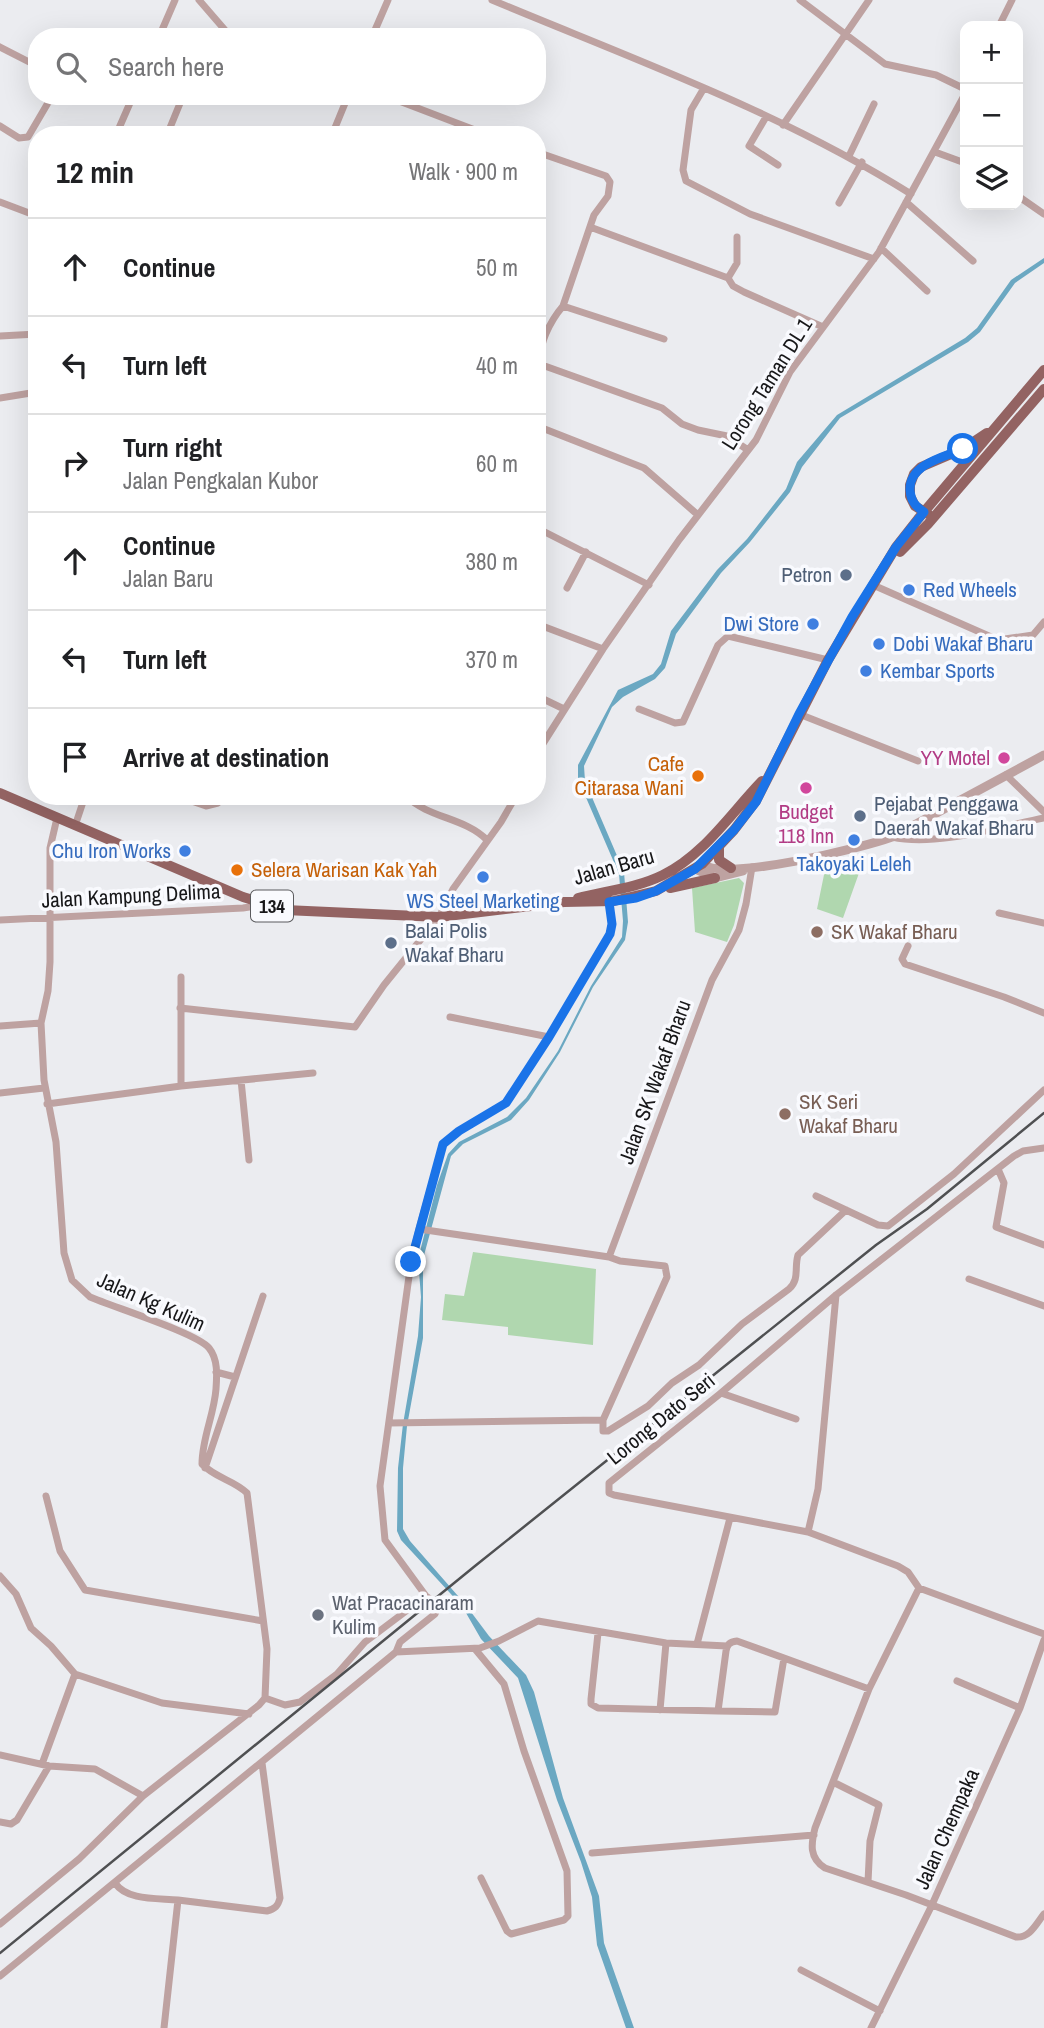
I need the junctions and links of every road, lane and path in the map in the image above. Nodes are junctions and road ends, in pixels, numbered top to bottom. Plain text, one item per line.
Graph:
1 (175, 0) edge
2 (199, 0) edge
3 (388, 0) edge
4 (492, 0) edge
5 (800, 0) edge
6 (869, 0) edge
7 (1012, 0) edge
8 (1002, 21) edge
9 (163, 28) edge
10 (223, 28) edge
11 (376, 28) edge
12 (846, 33) junction
13 (0, 47) edge
14 (28, 61) edge
15 (704, 88) junction
16 (960, 88) edge
17 (960, 101) edge
18 (874, 104) dead end
19 (47, 105) edge
20 (129, 105) edge
21 (179, 105) edge
22 (344, 105) edge
23 (410, 105) edge
24 (766, 117) junction
25 (783, 125) junction
26 (0, 126) edge
27 (34, 126) edge
28 (120, 126) edge
29 (171, 126) edge
30 (336, 126) edge
31 (464, 126) edge
32 (28, 137) edge
33 (935, 152) junction
34 (546, 155) edge
35 (849, 156) junction
36 (960, 161) edge
37 (862, 162) junction
38 (778, 165) dead end
39 (911, 194) junction
40 (1023, 199) edge
41 (0, 202) edge
42 (906, 202) junction
43 (839, 203) dead end
44 (28, 213) edge
45 (1044, 214) edge
46 (590, 227) junction
47 (737, 237) dead end
48 (881, 248) junction
49 (874, 258) junction
50 (973, 261) dead end
51 (728, 278) junction
52 (927, 291) dead end
53 (563, 306) junction
54 (823, 327) junction
55 (28, 334) edge
56 (0, 335) edge
57 (546, 337) edge
58 (664, 339) dead end
59 (546, 367) edge
60 (1044, 370) edge
61 (1044, 389) edge
62 (28, 393) edge
63 (0, 398) edge
64 (997, 427) junction
65 (546, 430) edge
66 (748, 450) junction
67 (924, 512) junction
68 (938, 512) junction
69 (698, 515) junction
70 (546, 532) edge
71 (586, 552) junction
72 (883, 569) junction
73 (649, 585) junction
74 (873, 585) junction
75 (567, 588) dead end
76 (1044, 622) edge
77 (546, 627) edge
78 (603, 649) junction
79 (828, 660) junction
80 (546, 700) edge
81 (564, 709) junction
82 (639, 709) dead end
83 (799, 714) junction
84 (546, 738) edge
85 (1044, 755) edge
86 (918, 761) dead end
87 (769, 774) junction
88 (1006, 775) junction
89 (0, 793) edge
90 (82, 805) edge
91 (415, 805) edge
92 (511, 805) edge
93 (1044, 812) edge
94 (57, 818) junction
95 (1044, 818) edge
96 (75, 826) junction
97 (892, 838) junction
98 (487, 840) junction
99 (706, 841) junction
100 (719, 846) junction
101 (697, 865) junction
102 (752, 867) junction
103 (674, 868) junction
104 (731, 868) junction
105 (715, 878) junction
106 (656, 891) junction
107 (564, 902) junction
108 (609, 902) junction
109 (264, 905) junction
110 (999, 913) dead end
111 (439, 917) junction
112 (48, 918) junction
113 (0, 920) edge
114 (1044, 923) edge
115 (908, 946) dead end
116 (181, 977) dead end
117 (180, 1008) junction
118 (1044, 1013) edge
119 (450, 1017) dead end
120 (41, 1023) junction
121 (0, 1026) edge
122 (549, 1037) junction
123 (313, 1073) dead end
124 (241, 1080) junction
125 (181, 1086) junction
126 (44, 1088) junction
127 (1044, 1090) edge
128 (0, 1093) edge
129 (47, 1104) junction
130 (1044, 1148) edge
131 (249, 1160) dead end
132 (998, 1169) junction
133 (816, 1196) dead end
134 (846, 1210) junction
135 (421, 1229) junction
136 (1044, 1245) edge
137 (609, 1257) junction
138 (969, 1279) dead end
139 (836, 1295) junction
140 (263, 1296) dead end
141 (1044, 1306) edge
142 (216, 1371) junction
143 (235, 1377) junction
144 (721, 1393) junction
145 (796, 1419) dead end
146 (603, 1420) junction
147 (389, 1423) junction
148 (205, 1468) junction
149 (46, 1496) dead end
150 (730, 1518) junction
151 (808, 1532) junction
152 (0, 1576) edge
153 (919, 1588) junction
154 (426, 1596) junction
155 (263, 1621) junction
156 (598, 1633) junction
157 (1044, 1634) edge
158 (1044, 1640) edge
159 (666, 1643) junction
160 (697, 1644) junction
161 (727, 1646) junction
162 (478, 1648) junction
163 (396, 1652) junction
164 (784, 1658) junction
165 (75, 1674) junction
166 (957, 1681) dead end
167 (869, 1689) junction
168 (265, 1698) junction
169 (1020, 1708) junction
170 (660, 1710) junction
171 (718, 1711) junction
172 (249, 1714) junction
173 (0, 1755) edge
174 (262, 1763) junction
175 (46, 1765) junction
176 (833, 1782) junction
177 (144, 1796) junction
178 (0, 1822) edge
179 (814, 1835) junction
180 (592, 1853) dead end
181 (481, 1878) dead end
182 (868, 1882) junction
183 (115, 1883) junction
184 (178, 1900) junction
185 (932, 1907) junction
186 (1044, 1914) edge
187 (1, 1922) edge
188 (801, 1970) dead end
189 (0, 1976) edge
190 (880, 2011) junction
191 (164, 2028) edge
192 (871, 2028) edge

1 - 9 street
2 - 10 street
3 - 11 street
4 - 15 street
5 - 12 street
6 - 12 street
7 - 8 street
12 - 16 street
12 - 25 street
13 - 14 street
15 - 24 street
15 - 49 street
17 - 33 street, Lorong Taman DL 1
18 - 35 street
19 - 27 street
20 - 28 street
21 - 29 street
22 - 30 street
23 - 31 street
24 - 25 street
24 - 38 street
25 - 35 street
26 - 32 street
33 - 36 street
33 - 39 street, Lorong Taman DL 1
34 - 46 street
35 - 37 street
37 - 39 street
37 - 43 street
39 - 42 street, Lorong Taman DL 1
40 - 45 street
41 - 44 street
42 - 48 street, Lorong Taman DL 1
42 - 50 street
46 - 51 street
46 - 53 street
47 - 51 street
48 - 49 street, Lorong Taman DL 1
48 - 52 street
49 - 54 street, Lorong Taman DL 1
51 - 54 street
53 - 57 street
53 - 58 street
54 - 66 street, Lorong Taman DL 1
55 - 56 street
59 - 66 street
60 - 64 main road
61 - 68 main road
62 - 63 street
64 - 67 main road
64 - 67 main road
65 - 69 street
66 - 69 street, Lorong Taman DL 1
67 - 68 main road
67 - 72 main road
68 - 72 main road
69 - 73 street, Lorong Taman DL 1
70 - 71 street
71 - 73 street
71 - 75 street
72 - 74 main road, Jalan Baru
73 - 78 street, Lorong Taman DL 1
74 - 76 street
74 - 79 main road, Jalan Baru
77 - 78 street
78 - 81 street, Lorong Taman DL 1
79 - 82 street
79 - 83 main road, Jalan Baru
80 - 81 street
81 - 84 street, Lorong Taman DL 1
83 - 86 street
83 - 87 main road, Jalan Baru
85 - 88 street
87 - 99 main road, Jalan Baru
87 - 100 main road, Jalan Baru
88 - 93 street
88 - 97 street
89 - 94 main road, 134
90 - 96 street
91 - 98 street
92 - 98 street
94 - 96 main road, 134
94 - 112 street, Jalan Kg Kulim
95 - 97 street
96 - 109 main road, 134
97 - 102 street
98 - 111 street
99 - 101 main road
99 - 103 main road, Jalan Baru
100 - 101 main road, Jalan Baru
100 - 104 main road
101 - 103 main road
101 - 104 street
101 - 105 street
101 - 106 main road, Jalan Baru
102 - 104 street
102 - 105 street
102 - 137 street, Jalan SK Wakaf Bharu
103 - 107 main road, Jalan Baru
105 - 106 main road
106 - 108 main road, Jalan Baru
107 - 108 main road, Jalan Baru
107 - 111 main road, 134
108 - 122 street
109 - 111 main road, 134
109 - 112 street, Jalan Kampung Delima
110 - 114 street
111 - 117 street
112 - 113 street, Jalan Kampung Delima
112 - 120 street, Jalan Kg Kulim
115 - 118 street
116 - 117 street
117 - 125 street
119 - 122 street
120 - 121 street
120 - 126 street, Jalan Kg Kulim
122 - 135 street
123 - 124 street
124 - 125 street
124 - 131 street
125 - 129 street
126 - 128 street
126 - 129 street, Jalan Kg Kulim
127 - 134 street
129 - 142 street, Jalan Kg Kulim
130 - 132 street, Lorong Dato Seri
132 - 136 street
132 - 139 street, Lorong Dato Seri
133 - 134 street
134 - 146 street
135 - 137 street
135 - 147 street
137 - 146 street
138 - 141 street
139 - 144 street, Lorong Dato Seri
139 - 151 street
140 - 143 street
142 - 143 street
142 - 148 street
143 - 148 street
144 - 145 street
144 - 150 street, Lorong Dato Seri
146 - 147 street
147 - 154 street
148 - 155 street
149 - 155 street
150 - 151 street, Lorong Dato Seri
150 - 160 street
151 - 153 street, Lorong Dato Seri
152 - 165 street
153 - 157 street, Lorong Dato Seri
153 - 167 street
154 - 163 street
154 - 168 street
155 - 168 street
156 - 159 street
156 - 162 street
156 - 170 street
158 - 169 street, Jalan Chempaka
159 - 160 street
159 - 170 street
160 - 161 street
161 - 164 street
161 - 171 street
162 - 163 street
162 - 181 street
163 - 174 street
164 - 167 street
164 - 171 street
165 - 172 street
165 - 175 street
166 - 169 street
167 - 176 street
168 - 172 street
169 - 185 street, Jalan Chempaka
170 - 171 street
172 - 177 street
173 - 175 street
174 - 183 street
174 - 184 street
175 - 177 street
175 - 178 street
176 - 179 street
176 - 182 street
177 - 187 street
179 - 180 street
179 - 182 street
182 - 185 street
183 - 184 street
183 - 189 street
184 - 191 street
185 - 186 street
185 - 190 street, Jalan Chempaka
188 - 190 street
190 - 192 street, Jalan Chempaka

